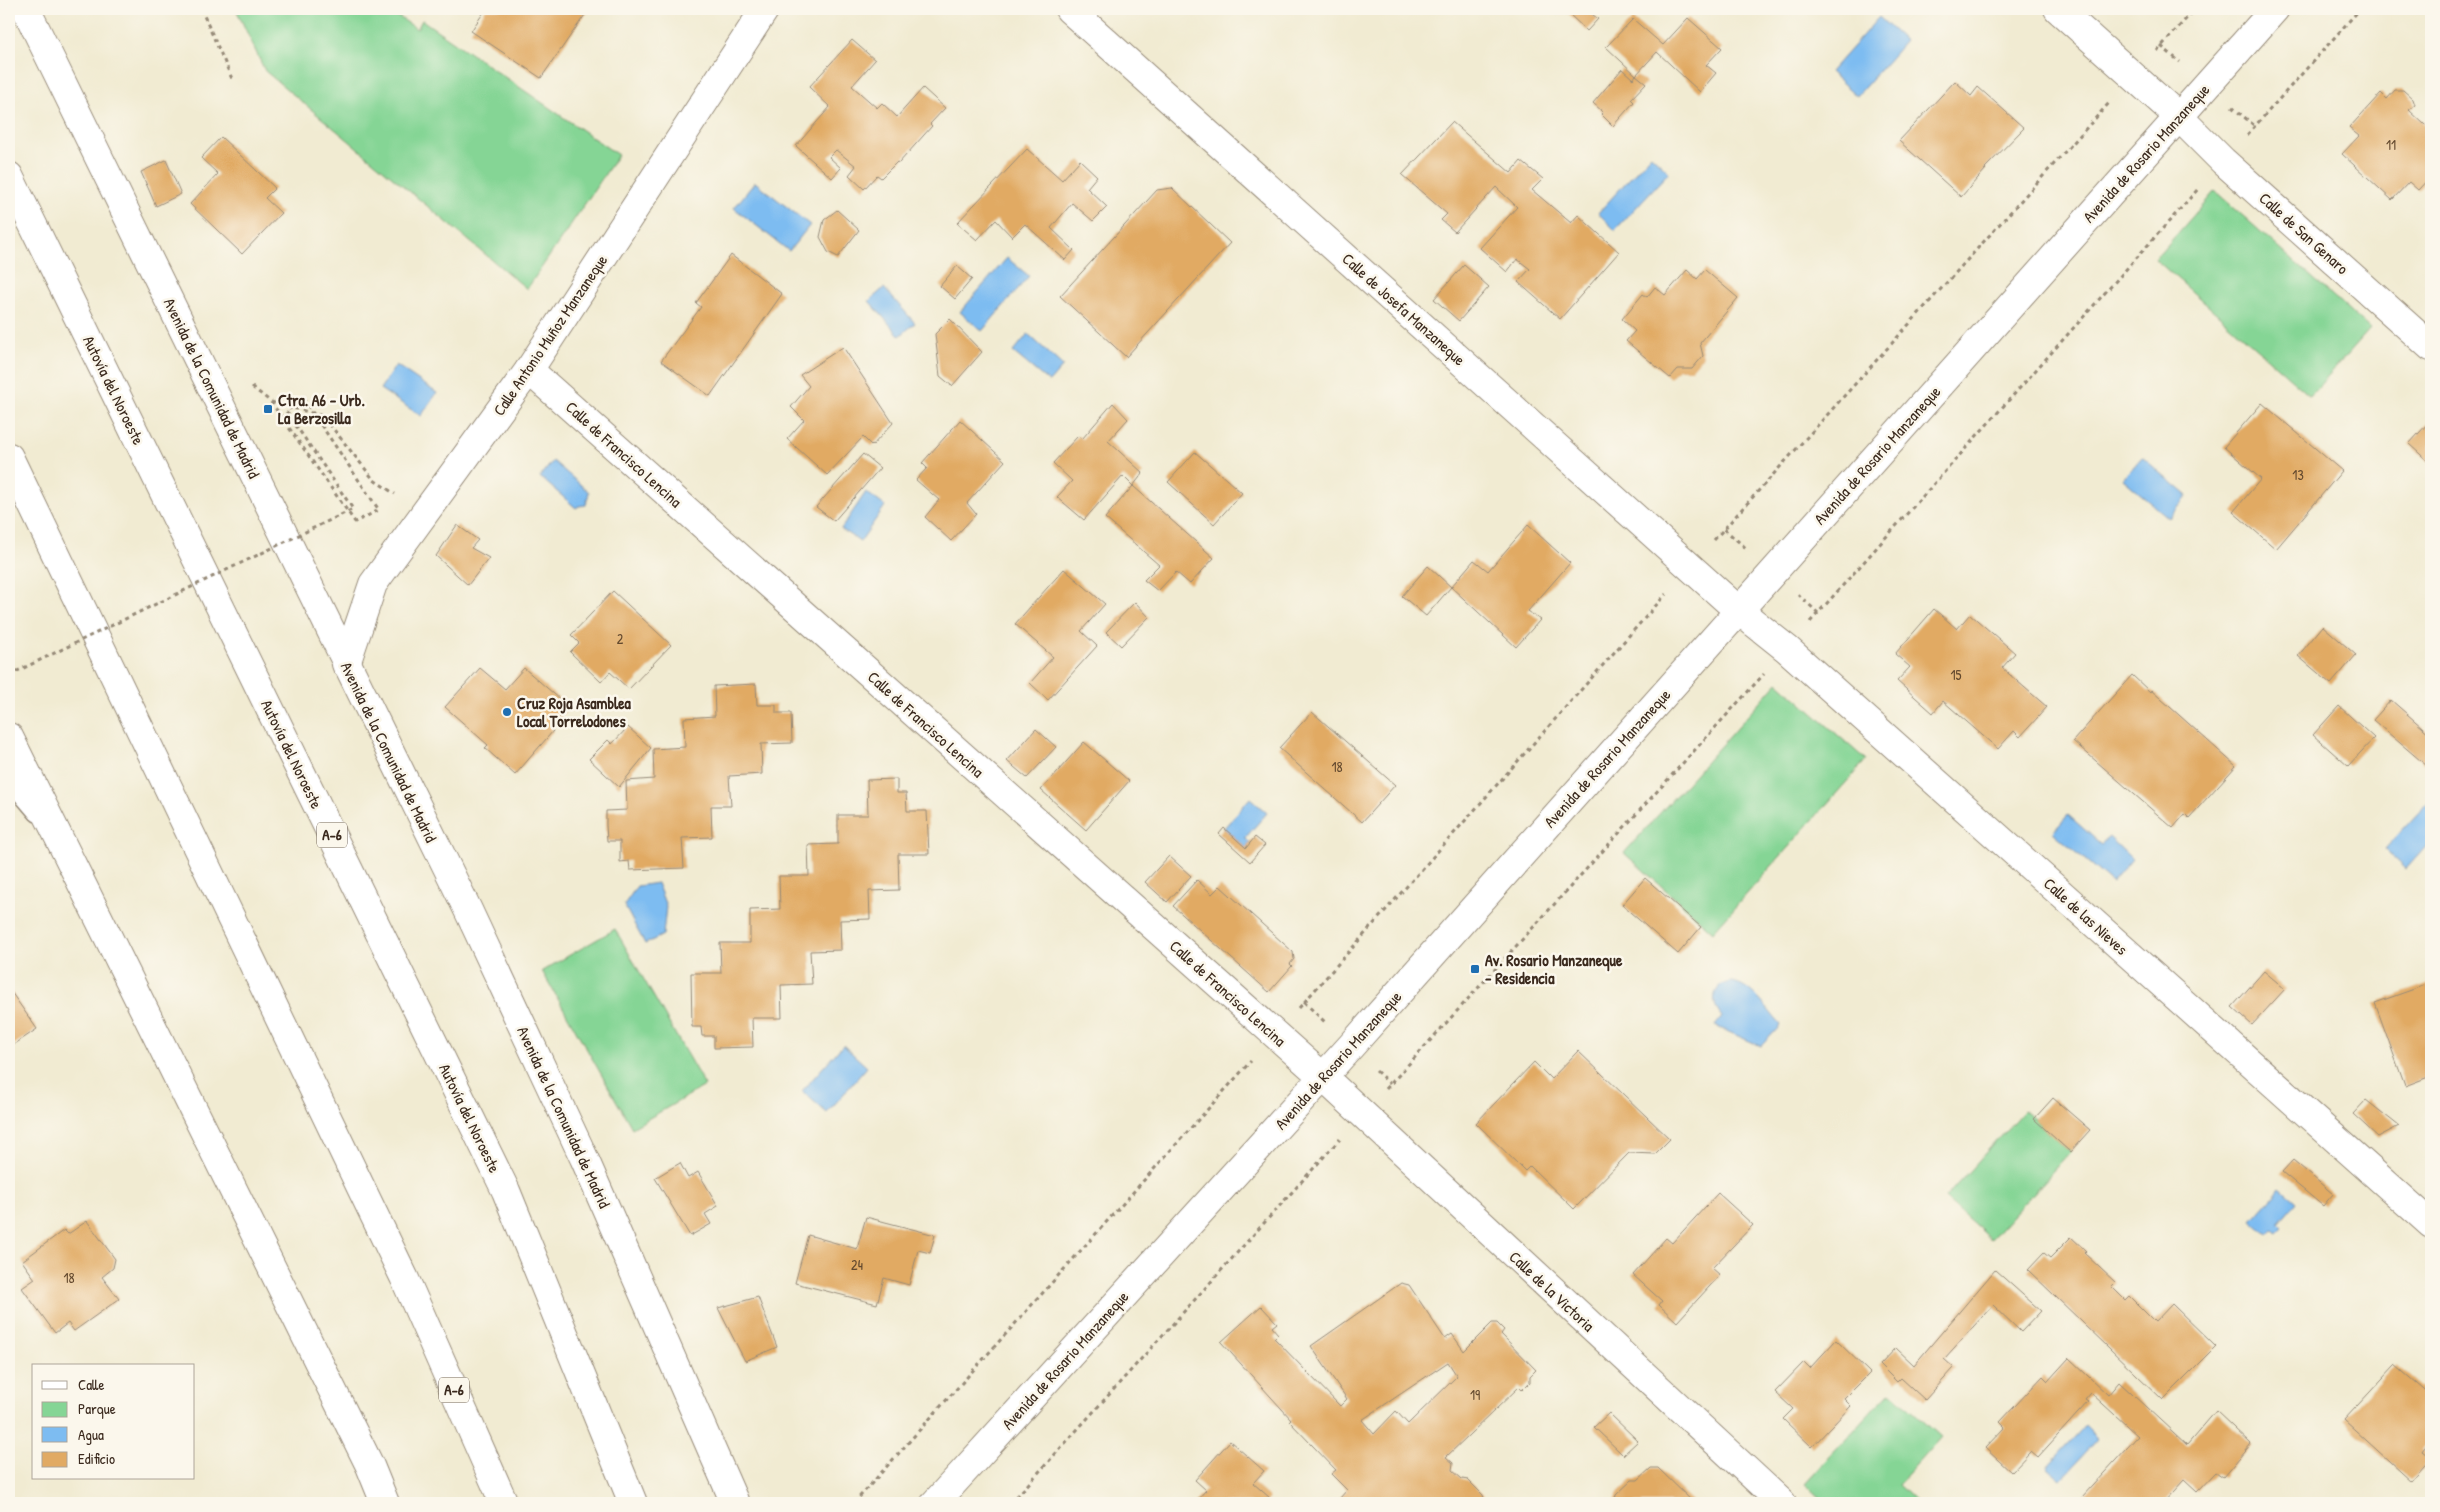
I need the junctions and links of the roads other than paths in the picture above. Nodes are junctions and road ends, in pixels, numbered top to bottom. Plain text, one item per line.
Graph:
1 (26, 9) edge
2 (765, 9) edge
3 (1069, 9) edge
4 (2058, 9) edge
5 (2275, 9) edge
6 (2179, 117) junction
7 (9, 176) edge
8 (2431, 347) edge
9 (530, 370) junction
10 (9, 457) edge
11 (1738, 610) junction
12 (346, 664) junction
13 (9, 737) edge
14 (9, 780) edge
15 (58, 840) junction
16 (1323, 1078) junction
17 (2431, 1224) edge
18 (385, 1503) edge
19 (504, 1503) edge
20 (632, 1503) edge
21 (736, 1503) edge
22 (935, 1503) edge
23 (1782, 1503) edge

1 - 12 main road, Avenida de la Comunidad de Madrid
2 - 9 main road, Calle Antonio Muñoz Manzaneque
3 - 11 main road, Calle de Josefa Manzaneque
4 - 6 main road, Calle de San Genaro
5 - 6 main road, Avenida de Rosario Manzaneque
6 - 8 main road, Calle de San Genaro
6 - 11 main road, Avenida de Rosario Manzaneque
7 - 20 main road, Autovía del Noroeste / A-6
9 - 12 main road, Calle Antonio Muñoz Manzaneque
9 - 16 main road, Calle de Francisco Lencina
10 - 19 main road, A-6
11 - 16 main road, Avenida de Rosario Manzaneque
11 - 17 main road, Calle de las Nieves
12 - 21 main road, Avenida de la Comunidad de Madrid
13 - 15 main road
14 - 15 lane
15 - 18 main road
16 - 22 main road, Avenida de Rosario Manzaneque
16 - 23 main road, Calle de la Victoria

